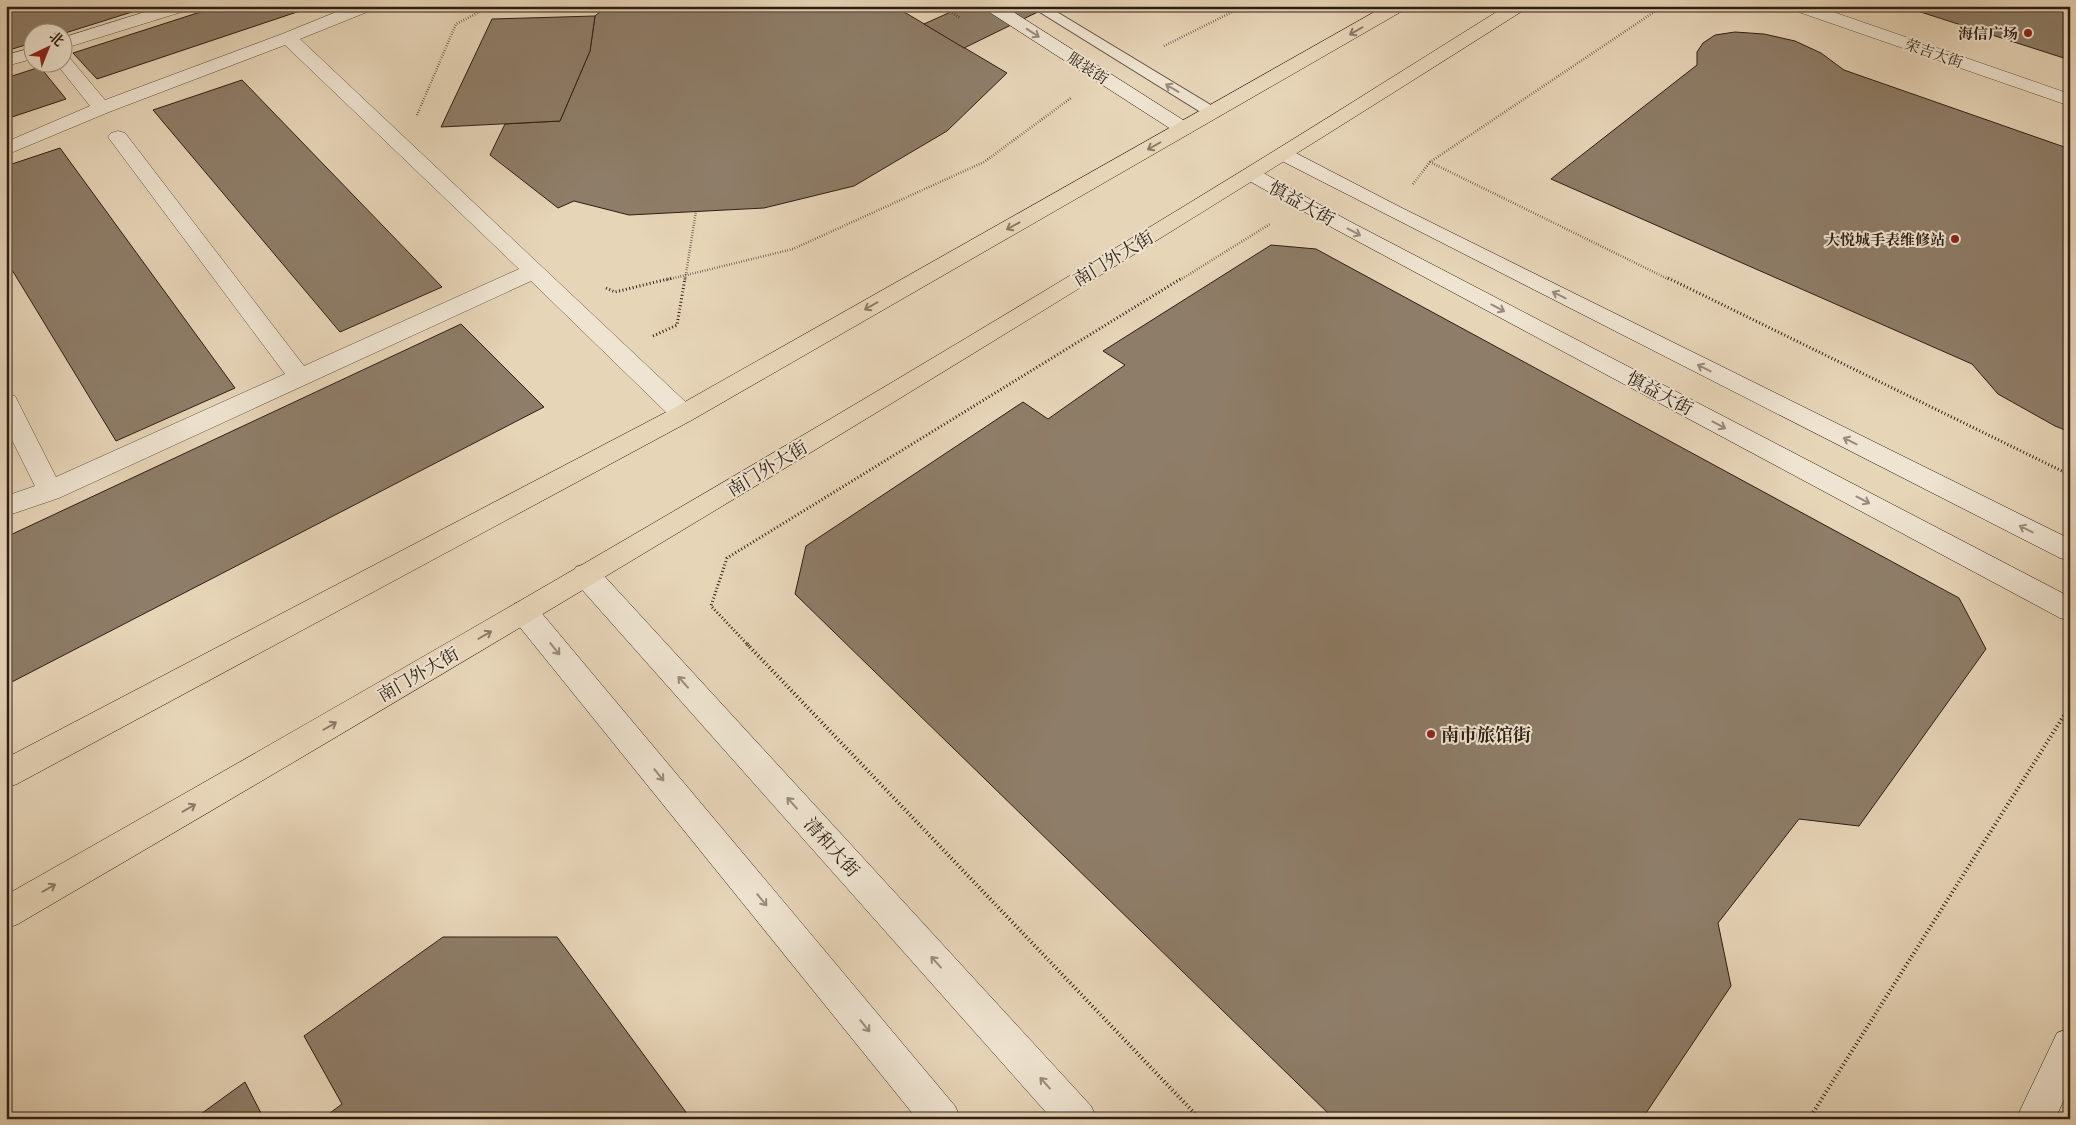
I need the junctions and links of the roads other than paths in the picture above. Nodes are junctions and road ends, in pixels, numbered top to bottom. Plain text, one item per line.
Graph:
1 (182, 6) edge
2 (366, 6) edge
3 (992, 6) edge
4 (1037, 6) edge
5 (1398, 6) edge
6 (1518, 6) edge
7 (1799, 6) edge
8 (288, 38) junction
9 (72, 41) edge
10 (22, 56) edge
11 (6, 61) edge
12 (72, 72) edge
13 (2070, 100) edge
14 (102, 108) junction
15 (1213, 113) junction
16 (1184, 130) junction
17 (118, 137) dead end
18 (6, 150) edge
19 (1283, 154) junction
20 (1251, 174) junction
21 (534, 271) junction
22 (300, 378) junction
23 (6, 402) edge
24 (683, 414) junction
25 (50, 491) junction
26 (6, 506) edge
27 (2070, 551) edge
28 (586, 575) junction
29 (2070, 610) edge
30 (524, 612) junction
31 (6, 774) edge
32 (6, 913) edge
33 (2070, 1046) edge
34 (942, 1119) edge
35 (1078, 1119) edge
36 (2034, 1119) edge

1 - 9 street
2 - 8 street
3 -> 16 street, 服装街
15 -> 4 lane
5 -> 15 main road
6 - 19 main road, 南门外大街
7 - 13 street, 荣吉大街
8 - 14 street
8 - 21 street
10 - 11 street
12 - 14 street
14 - 18 street
15 - 16 main road
16 -> 24 main road
17 - 22 street
19 - 20 main road, 南门外大街
27 -> 19 street, 慎益大街
20 - 28 main road, 南门外大街
20 -> 29 street, 慎益大街
21 - 22 street
21 - 24 street
22 - 25 street
23 - 25 street
24 - 31 main road
25 - 26 street
28 - 30 main road, 南门外大街
35 -> 28 street, 清和大街
32 -> 30 main road, 南门外大街
30 -> 34 street
33 - 36 street

